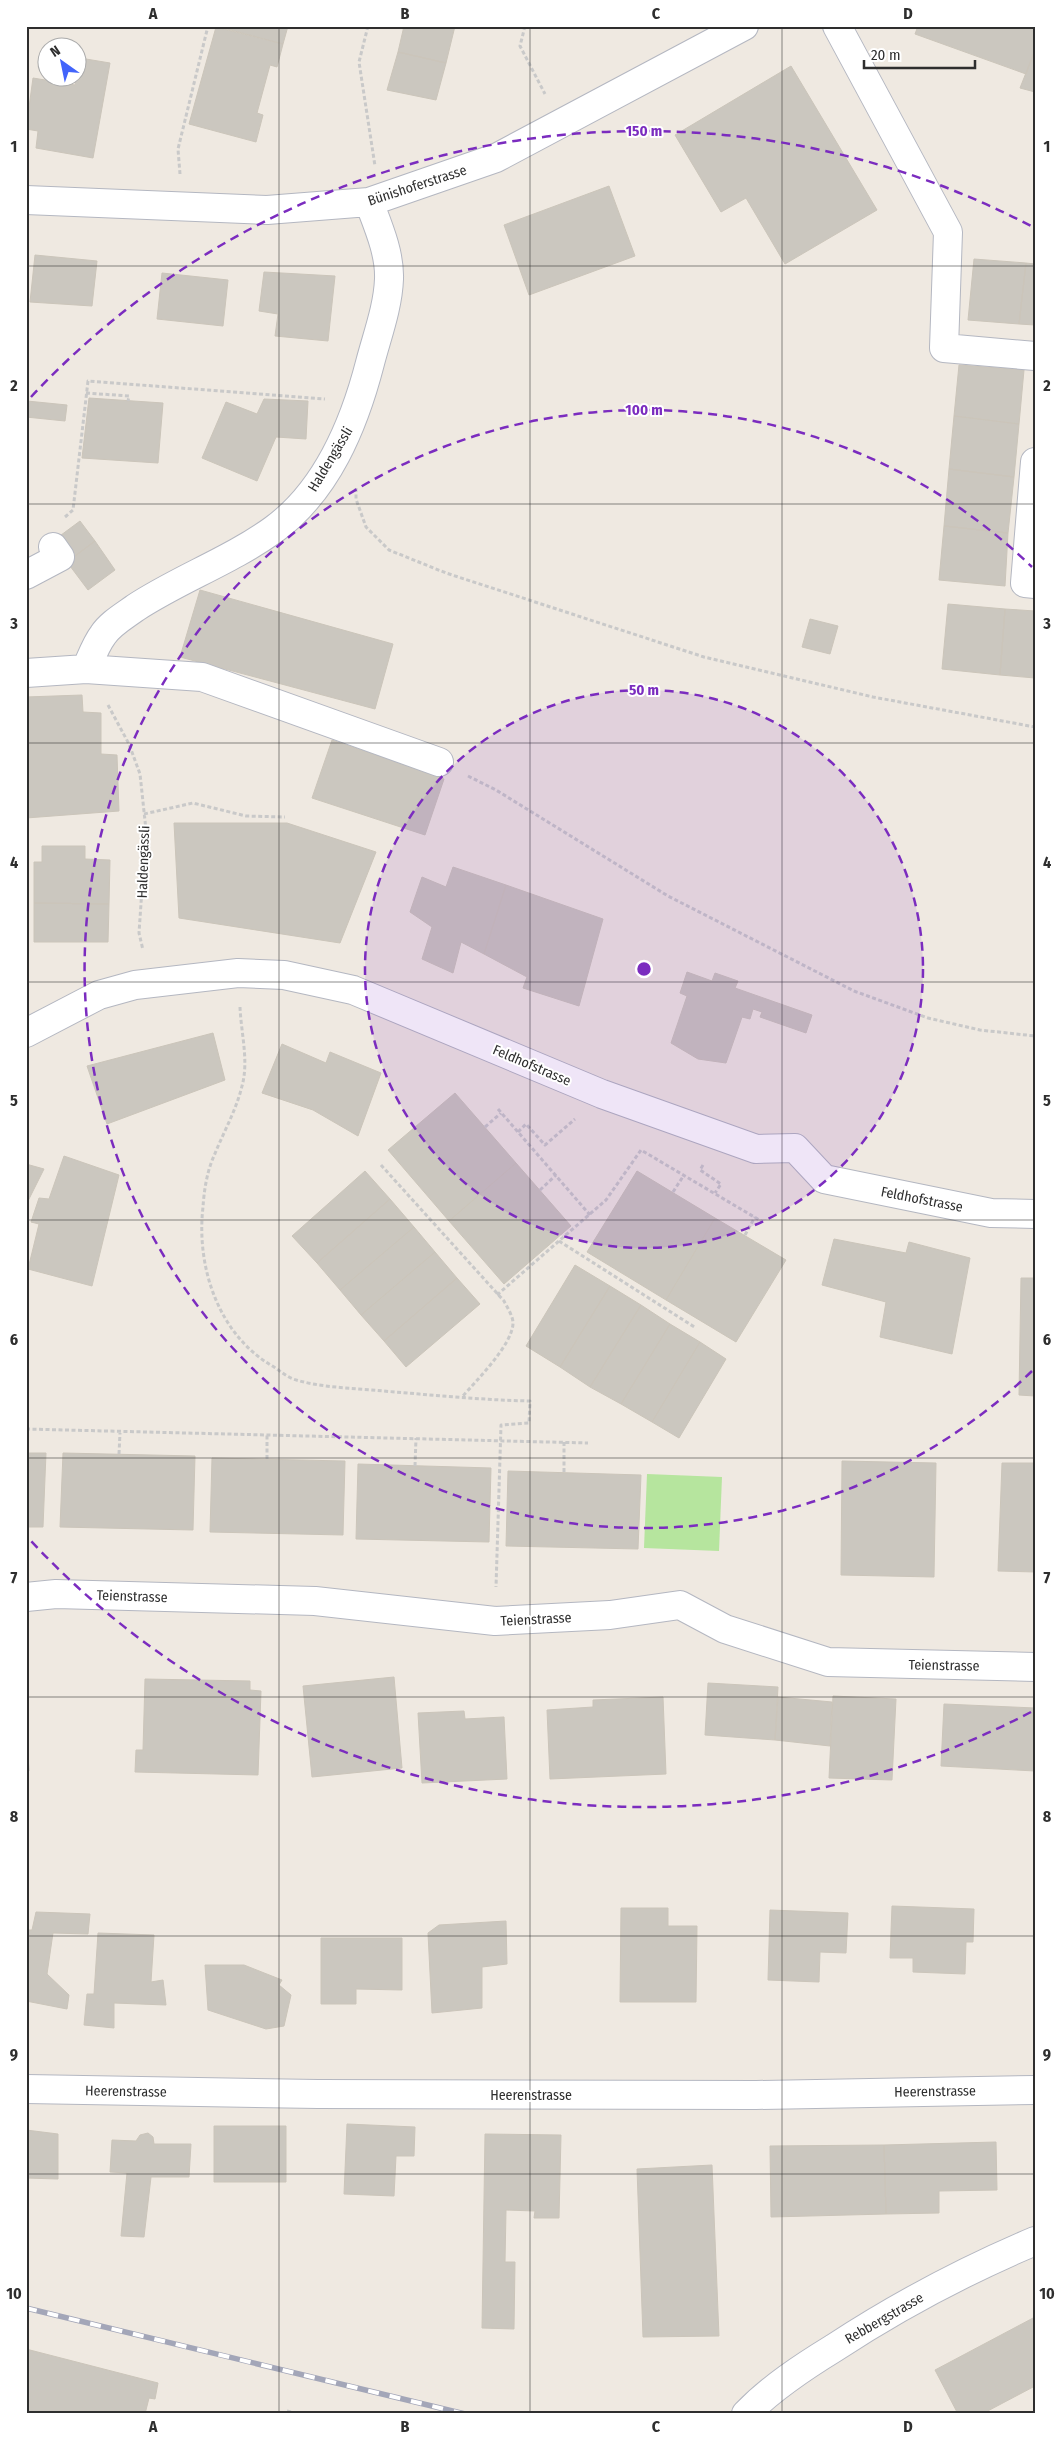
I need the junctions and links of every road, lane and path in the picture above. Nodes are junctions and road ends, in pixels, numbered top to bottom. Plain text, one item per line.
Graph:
1 (208, 26) edge
2 (368, 26) edge
3 (525, 26) edge
4 (744, 26) edge
5 (837, 26) edge
6 (546, 98) dead end
7 (375, 167) dead end
8 (180, 178) dead end
9 (26, 200) edge
10 (369, 202) junction
11 (1035, 356) edge
12 (86, 393) junction
13 (128, 401) dead end
14 (360, 402) junction
15 (1035, 462) edge
16 (357, 480) dead end
17 (74, 502) dead end
18 (53, 547) dead end
19 (26, 576) edge
20 (1035, 584) edge
21 (86, 669) junction
22 (26, 673) edge
23 (1035, 727) edge
24 (439, 762) joint
25 (144, 814) junction
26 (285, 817) dead end
27 (150, 953) dead end
28 (241, 1024) dead end
29 (26, 1033) edge
30 (1035, 1036) edge
31 (498, 1109) dead end
32 (501, 1113) junction
33 (571, 1123) dead end
34 (485, 1127) dead end
35 (518, 1132) junction
36 (381, 1165) dead end
37 (700, 1170) dead end
38 (556, 1175) junction
39 (684, 1175) junction
40 (540, 1190) dead end
41 (673, 1192) dead end
42 (715, 1193) junction
43 (1035, 1214) edge
44 (590, 1215) junction
45 (755, 1217) junction
46 (761, 1221) dead end
47 (745, 1235) dead end
48 (559, 1242) junction
49 (497, 1295) junction
50 (696, 1328) dead end
51 (462, 1398) junction
52 (26, 1429) edge
53 (120, 1433) junction
54 (267, 1435) junction
55 (416, 1438) junction
56 (501, 1440) junction
57 (564, 1442) junction
58 (588, 1443) dead end
59 (119, 1454) dead end
60 (266, 1459) dead end
61 (415, 1466) dead end
62 (564, 1473) dead end
63 (26, 1597) edge
64 (495, 1621) junction
65 (1035, 1667) edge
66 (26, 2089) edge
67 (1035, 2090) edge
68 (1035, 2242) edge
69 (286, 2411) dead end
70 (300, 2414) edge
71 (746, 2414) edge

1 - 8 path
2 - 7 path
3 - 6 path
4 - 10 street, Bünishoferstrasse
5 - 11 street
9 - 10 street, Bünishoferstrasse
10 - 14 street, Haldengässli
12 - 13 path
12 - 14 path
12 - 17 path
14 - 21 street, Haldengässli
15 - 20 street
16 - 23 path
18 - 19 street
21 - 22 street
21 - 24 street
21 - 25 path, Haldengässli
24 - 30 path
25 - 26 path
25 - 27 path, Haldengässli
28 - 51 path
29 - 43 street, Feldhofstrasse
31 - 32 path
32 - 34 path
32 - 35 path
33 - 35 path
35 - 38 path
36 - 49 path
37 - 42 path
38 - 40 path
38 - 44 path
39 - 41 path
39 - 42 path
39 - 44 path
42 - 45 path
44 - 48 path
45 - 46 path
45 - 47 path
48 - 49 path
48 - 50 path
49 - 51 path
51 - 56 path
52 - 53 path
53 - 54 path
53 - 59 path
54 - 55 path
54 - 60 path
55 - 56 path
55 - 61 path
56 - 57 path
56 - 64 path
57 - 58 path
57 - 62 path
63 - 64 street, Teienstrasse
64 - 65 street, Teienstrasse
66 - 67 street, Heerenstrasse
68 - 71 street, Rebbergstrasse
69 - 70 path

